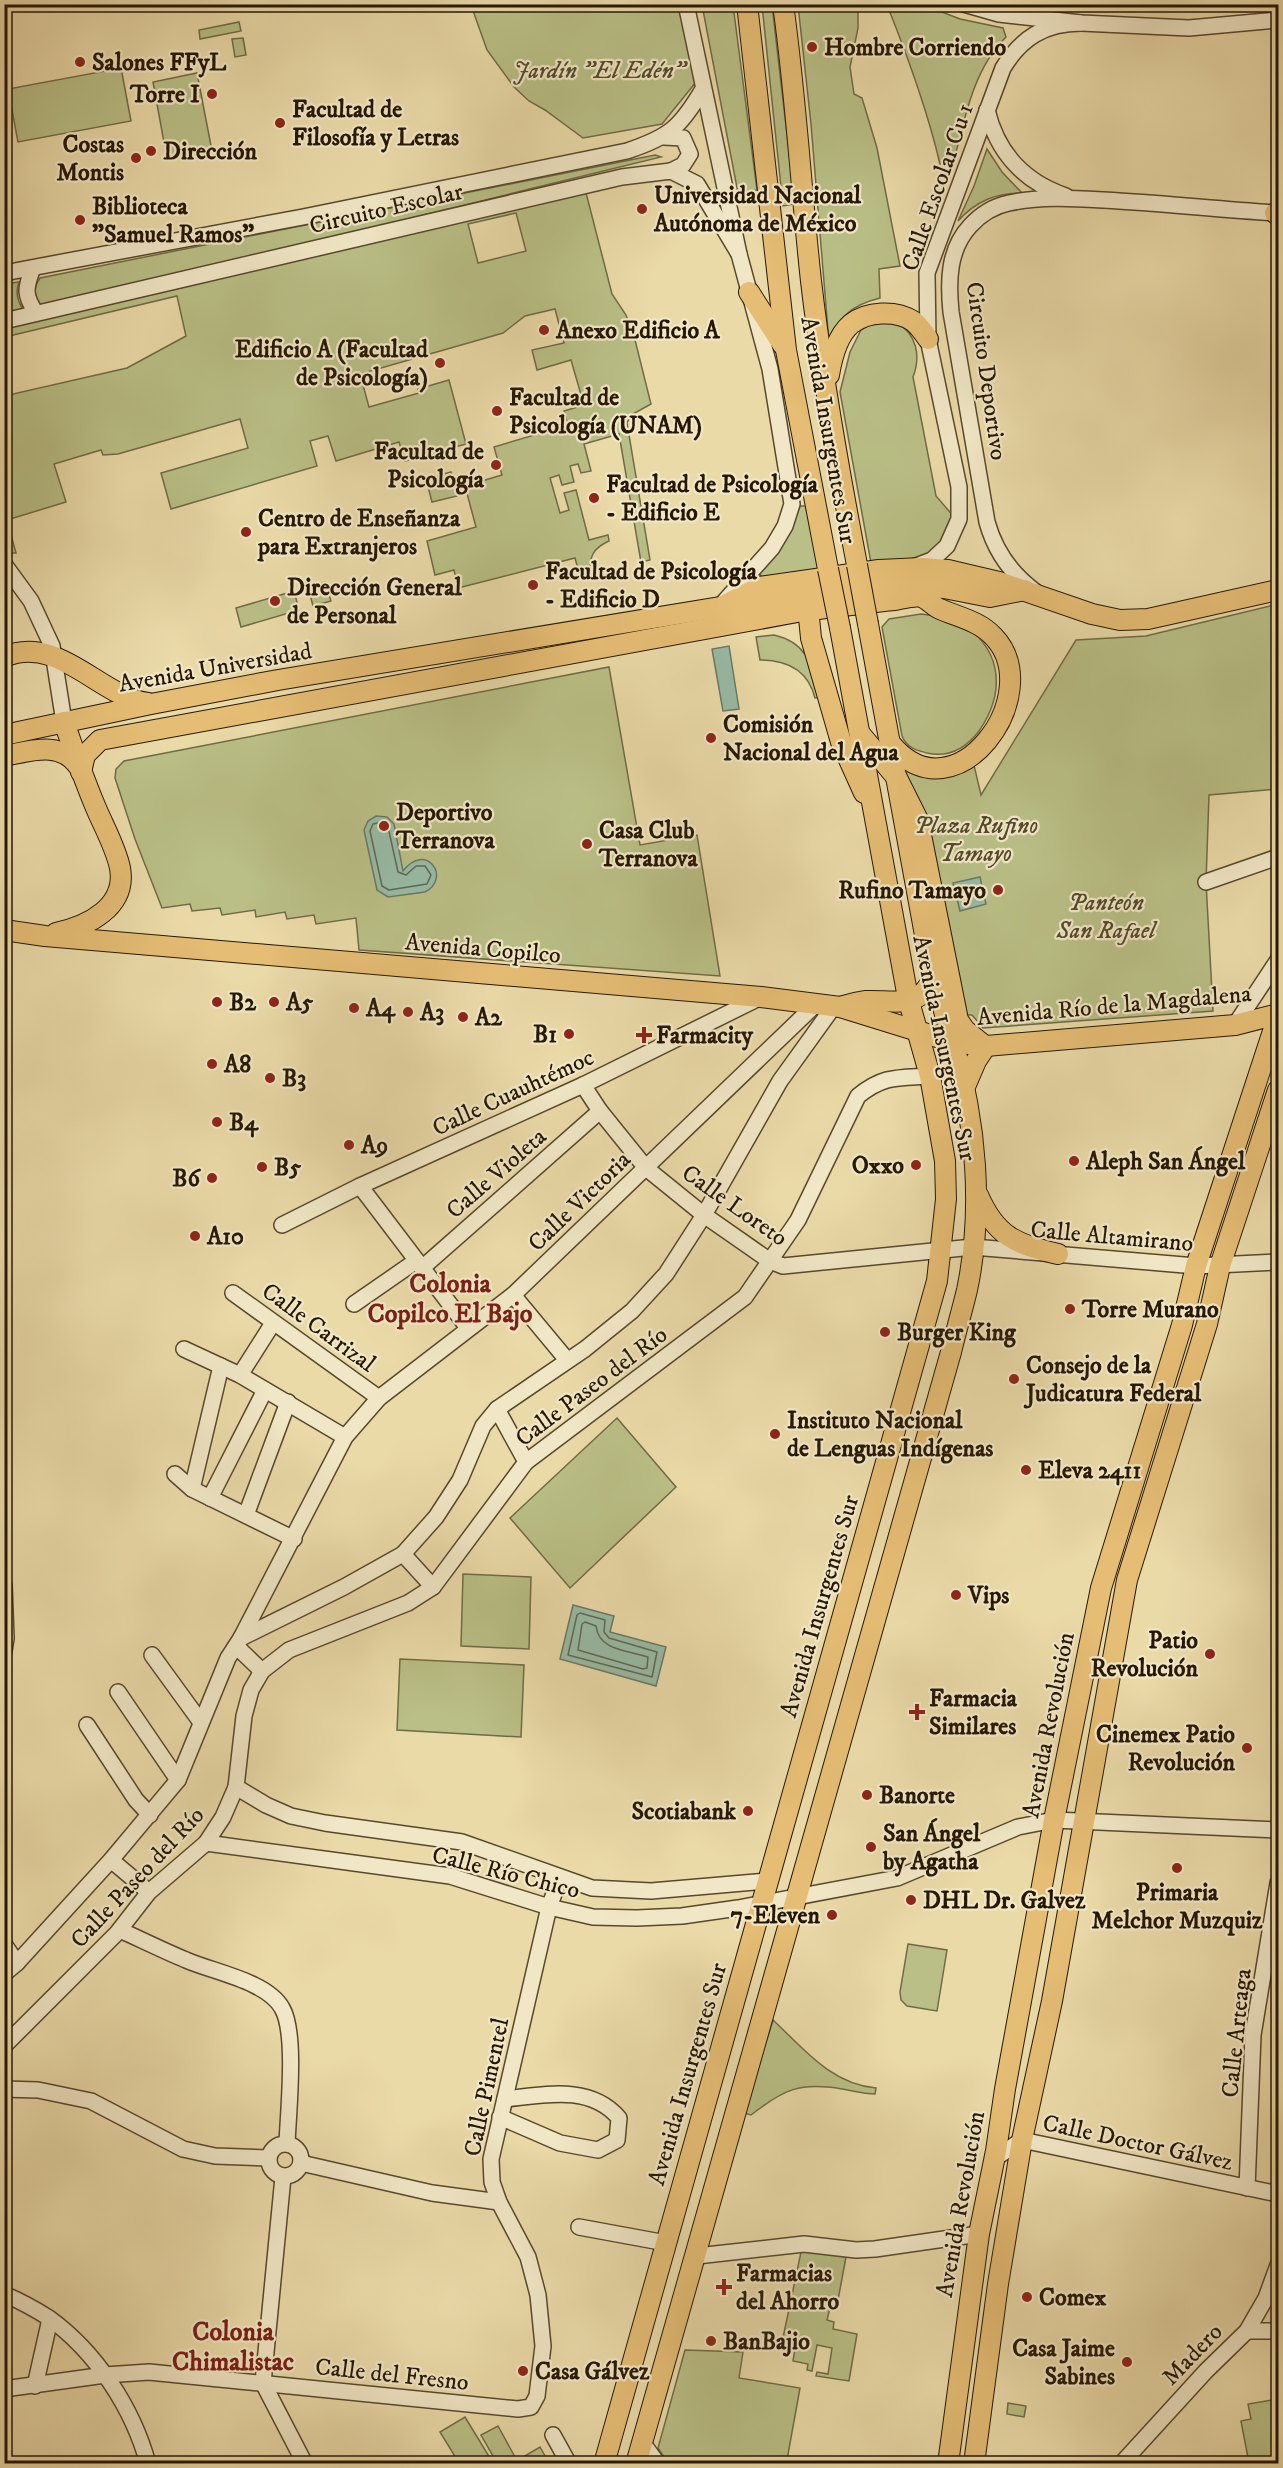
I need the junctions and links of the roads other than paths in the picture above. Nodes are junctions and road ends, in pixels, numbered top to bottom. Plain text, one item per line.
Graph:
1 (686, 4) edge
2 (747, 4) edge
3 (783, 4) edge
4 (964, 4) edge
5 (1278, 20) edge
6 (1081, 23) junction
7 (703, 89) junction
8 (987, 110) junction
9 (664, 137) junction
10 (671, 171) junction
11 (1070, 198) junction
12 (1277, 213) edge
13 (739, 254) junction
14 (33, 268) junction
15 (4, 273) edge
16 (749, 292) junction
17 (36, 313) junction
18 (4, 321) edge
19 (928, 339) junction
20 (786, 350) junction
21 (826, 389) junction
22 (4, 564) edge
23 (908, 568) junction
24 (878, 579) junction
25 (1025, 590) junction
26 (1278, 590) edge
27 (807, 595) junction
28 (1051, 601) junction
29 (720, 607) junction
30 (4, 657) edge
31 (56, 657) junction
32 (151, 704) junction
33 (64, 722) junction
34 (4, 735) edge
35 (861, 735) junction
36 (891, 744) junction
37 (4, 756) edge
38 (81, 772) junction
39 (897, 778) junction
40 (873, 806) junction
41 (1278, 857) edge
42 (1206, 882) dead end
43 (4, 930) edge
44 (45, 936) junction
45 (1278, 960) edge
46 (933, 977) junction
47 (761, 997) junction
48 (908, 1001) junction
49 (830, 1006) junction
50 (1278, 1015) edge
51 (1235, 1025) junction
52 (919, 1032) junction
53 (953, 1042) junction
54 (986, 1046) junction
55 (930, 1076) junction
56 (582, 1085) junction
57 (964, 1089) junction
58 (1278, 1090) edge
59 (600, 1111) junction
60 (646, 1168) junction
61 (360, 1186) junction
62 (977, 1193) junction
63 (704, 1215) junction
64 (282, 1225) dead end
65 (973, 1247) junction
66 (941, 1250) junction
67 (1058, 1254) junction
68 (770, 1261) junction
69 (1278, 1262) edge
70 (419, 1265) junction
71 (1196, 1266) junction
72 (1220, 1266) junction
73 (233, 1293) dead end
74 (513, 1295) junction
75 (354, 1304) dead end
76 (273, 1323) junction
77 (468, 1328) junction
78 (184, 1349) dead end
79 (567, 1360) junction
80 (221, 1366) junction
81 (240, 1375) junction
82 (265, 1390) junction
83 (379, 1398) junction
84 (288, 1402) junction
85 (497, 1409) junction
86 (345, 1437) junction
87 (526, 1462) junction
88 (175, 1474) dead end
89 (192, 1489) junction
90 (210, 1498) junction
91 (246, 1515) junction
92 (294, 1539) junction
93 (404, 1554) junction
94 (4, 1585) edge
95 (433, 1587) junction
96 (238, 1642) junction
97 (4, 1651) edge
98 (152, 1655) dead end
99 (262, 1671) junction
100 (118, 1692) dead end
101 (200, 1721) junction
102 (87, 1725) dead end
103 (178, 1780) junction
104 (236, 1787) junction
105 (150, 1815) junction
106 (1054, 1820) junction
107 (1084, 1821) junction
108 (1278, 1830) edge
109 (206, 1843) junction
110 (111, 1860) junction
111 (559, 1880) junction
112 (767, 1881) junction
113 (1278, 1883) edge
114 (149, 1892) junction
115 (797, 1897) junction
116 (550, 1904) junction
117 (761, 1904) junction
118 (120, 1930) junction
119 (4, 1944) edge
120 (17, 1964) junction
121 (4, 1974) edge
122 (4, 2046) edge
123 (4, 2090) edge
124 (505, 2099) junction
125 (500, 2117) junction
126 (1022, 2140) junction
127 (287, 2144) junction
128 (268, 2158) junction
129 (994, 2159) junction
130 (301, 2163) junction
131 (282, 2177) junction
132 (1247, 2188) junction
133 (1278, 2194) edge
134 (499, 2202) junction
135 (579, 2227) dead end
136 (979, 2234) junction
137 (666, 2243) junction
138 (697, 2256) junction
139 (1278, 2265) edge
140 (4, 2294) edge
141 (50, 2319) junction
142 (1247, 2331) junction
143 (1278, 2331) edge
144 (105, 2375) junction
145 (263, 2383) junction
146 (35, 2386) junction
147 (4, 2389) edge
148 (531, 2406) joint
149 (553, 2435) dead end
150 (642, 2442) junction
151 (148, 2463) edge
152 (305, 2463) edge
153 (569, 2463) edge
154 (604, 2463) edge
155 (636, 2463) edge
156 (658, 2463) edge
157 (948, 2463) edge
158 (974, 2463) edge
159 (1122, 2463) edge

1 - 7 street
2 - 20 main road, Avenida Insurgentes Sur
3 - 21 main road, Avenida Insurgentes Sur
4 - 6 street
5 - 6 street
6 - 8 street, Calle Escolar Cu 1
7 - 9 street, Circuito Escolar
7 - 13 street
8 - 11 street
8 - 19 street, Calle Escolar Cu 1
9 - 10 street
9 - 14 street, Circuito Escolar
10 - 13 street
10 - 17 street, Circuito Escolar
11 - 12 street, Circuito Deportivo
11 - 28 street, Circuito Deportivo
13 - 16 street
14 - 15 street, Circuito Escolar
14 - 17 street
16 - 20 main road
16 - 29 street
17 - 18 street, Circuito Escolar
19 - 21 main road
19 - 23 street, Calle Escolar Cu 1
20 - 35 main road, Avenida Insurgentes Sur, bridge
21 - 36 main road, Avenida Insurgentes Sur, bridge
22 - 31 street
23 - 24 main road
23 - 25 main road
24 - 25 main road
24 - 27 main road, Avenida Universidad
25 - 28 main road
26 - 28 main road
27 - 29 main road, Avenida Universidad
27 - 36 main road
27 - 38 main road
27 - 40 main road
29 - 32 main road, Avenida Universidad
30 - 31 main road
31 - 32 main road
31 - 33 street
32 - 33 main road, Avenida Universidad
33 - 34 main road, Avenida Universidad
33 - 38 main road
35 - 39 main road
35 - 40 main road, Avenida Insurgentes Sur
36 - 39 main road, Avenida Insurgentes Sur
37 - 38 main road
38 - 44 main road
39 - 46 main road, Avenida Insurgentes Sur
39 - 54 main road
40 - 48 main road, Avenida Insurgentes Sur
41 - 42 street
43 - 44 main road, Avenida Copilco
44 - 47 main road, Avenida Copilco
45 - 51 street
46 - 48 main road
46 - 53 main road, Avenida Insurgentes Sur
47 - 49 main road, Avenida Copilco
47 - 56 street, Calle Cuauhtémoc
48 - 49 main road
48 - 52 main road, Avenida Insurgentes Sur
49 - 52 main road, Avenida Copilco
49 - 60 street, Calle Victoria
49 - 63 street, Calle Paseo del Río
50 - 51 main road, Avenida Río de la Magdalena
50 - 71 main road, Avenida Revolución
51 - 54 main road, Avenida Río de la Magdalena
52 - 53 main road, Avenida Copilco
52 - 55 main road, Avenida Insurgentes Sur
53 - 54 main road, Avenida Río de la Magdalena
53 - 57 main road, Avenida Insurgentes Sur
54 - 57 main road
55 - 66 main road, Avenida Insurgentes Sur
55 - 68 street, Calle Paseo del Río
56 - 59 street, Calle Loreto
56 - 61 street, Calle Cuauhtémoc
57 - 62 main road, Avenida Insurgentes Sur
58 - 72 main road, Avenida Revolución
59 - 60 street, Calle Loreto
59 - 70 street, Calle Violeta
60 - 63 street, Calle Loreto
60 - 74 street, Calle Victoria
61 - 64 street, Calle Cuauhtémoc
61 - 70 street
62 - 65 main road, Avenida Insurgentes Sur
62 - 67 main road
63 - 68 street, Calle Loreto
63 - 79 street, Calle Paseo del Río
65 - 66 street, Calle Altamirano
65 - 67 street, Calle Altamirano
65 - 115 main road, Avenida Insurgentes Sur
66 - 68 street, Calle Loreto
66 - 112 main road, Avenida Insurgentes Sur
67 - 71 street, Calle Altamirano
68 - 87 street, Calle Paseo del Río
69 - 72 street, Calle Altamirano
70 - 75 street, Calle Violeta
70 - 77 street
71 - 72 street, Calle Altamirano
71 - 106 main road, Avenida Revolución
72 - 107 main road, Avenida Revolución
73 - 76 street, Calle Carrizal
74 - 77 street, Calle Victoria
74 - 79 street
76 - 81 street
76 - 83 street, Calle Carrizal
77 - 83 street, Calle Victoria
78 - 80 street
79 - 85 street, Calle Paseo del Río
80 - 81 street
80 - 89 street
81 - 82 street
82 - 84 street
82 - 90 street
83 - 86 street, Calle Victoria
84 - 86 street
84 - 91 street
85 - 87 street
85 - 93 street, Calle Paseo del Río
86 - 92 street, Calle Victoria
87 - 95 street, Calle Paseo del Río
88 - 89 street
89 - 90 street
90 - 91 street
91 - 92 street
92 - 96 street, Calle Victoria
93 - 95 street
93 - 96 street, Calle Paseo del Río
94 - 97 street
95 - 99 street, Calle Paseo del Río
96 - 99 street
96 - 101 street, Calle Paseo del Río
98 - 101 street
99 - 104 street, Calle Paseo del Río
100 - 103 street
101 - 103 street, Calle Paseo del Río
102 - 105 street
103 - 105 street, Calle Paseo del Río
104 - 109 street, Calle Paseo del Río
104 - 111 street, Calle Río Chico
105 - 110 street, Calle Paseo del Río
106 - 107 street, Calle Río Chico
106 - 115 street, Calle Río Chico
106 - 129 main road, Avenida Revolución
107 - 108 street, Calle Río Chico
107 - 126 main road, Avenida Revolución
109 - 114 street, Calle Paseo del Río
109 - 116 street, Calle Río Chico
110 - 114 street
110 - 120 street, Calle Paseo del Río
111 - 112 street, Calle Río Chico
111 - 116 street, Calle Pimentel
112 - 117 main road, Avenida Insurgentes Sur
113 - 132 street, Calle Arteaga
114 - 118 street, Calle Paseo del Río
115 - 117 street, Calle Río Chico
115 - 138 main road, Avenida Insurgentes Sur
116 - 117 street, Calle Río Chico
116 - 124 street, Calle Pimentel
117 - 137 main road, Avenida Insurgentes Sur
118 - 122 street, Calle Paseo del Río
118 - 127 street
119 - 120 street
120 - 121 street, Calle Paseo del Río
123 - 128 street
124 - 125 street, Calle Pimentel
124 - 125 street
125 - 134 street, Calle Pimentel
126 - 129 street, Calle Doctor Gálvez
126 - 132 street, Calle Doctor Gálvez
126 - 158 main road, Avenida Revolución
127 - 128 street
127 - 130 street
128 - 131 street
129 - 136 main road, Avenida Revolución
130 - 131 street
130 - 134 street
131 - 145 street
132 - 133 street, Calle Doctor Gálvez
134 - 148 street, Calle Pimentel
135 - 137 street
136 - 138 street
136 - 157 main road, Avenida Revolución
137 - 154 main road, Avenida Insurgentes Sur
138 - 150 main road, Avenida Insurgentes Sur
139 - 142 street, Madero
140 - 141 street
141 - 144 street
141 - 146 street
142 - 143 street
142 - 159 street, Madero
144 - 145 street, Calle del Fresno
144 - 146 street, Calle del Fresno
144 - 151 street
145 - 148 street, Calle del Fresno
145 - 152 street
146 - 147 street, Calle del Fresno
149 - 153 street
150 - 155 main road, Avenida Insurgentes Sur
150 - 156 street

